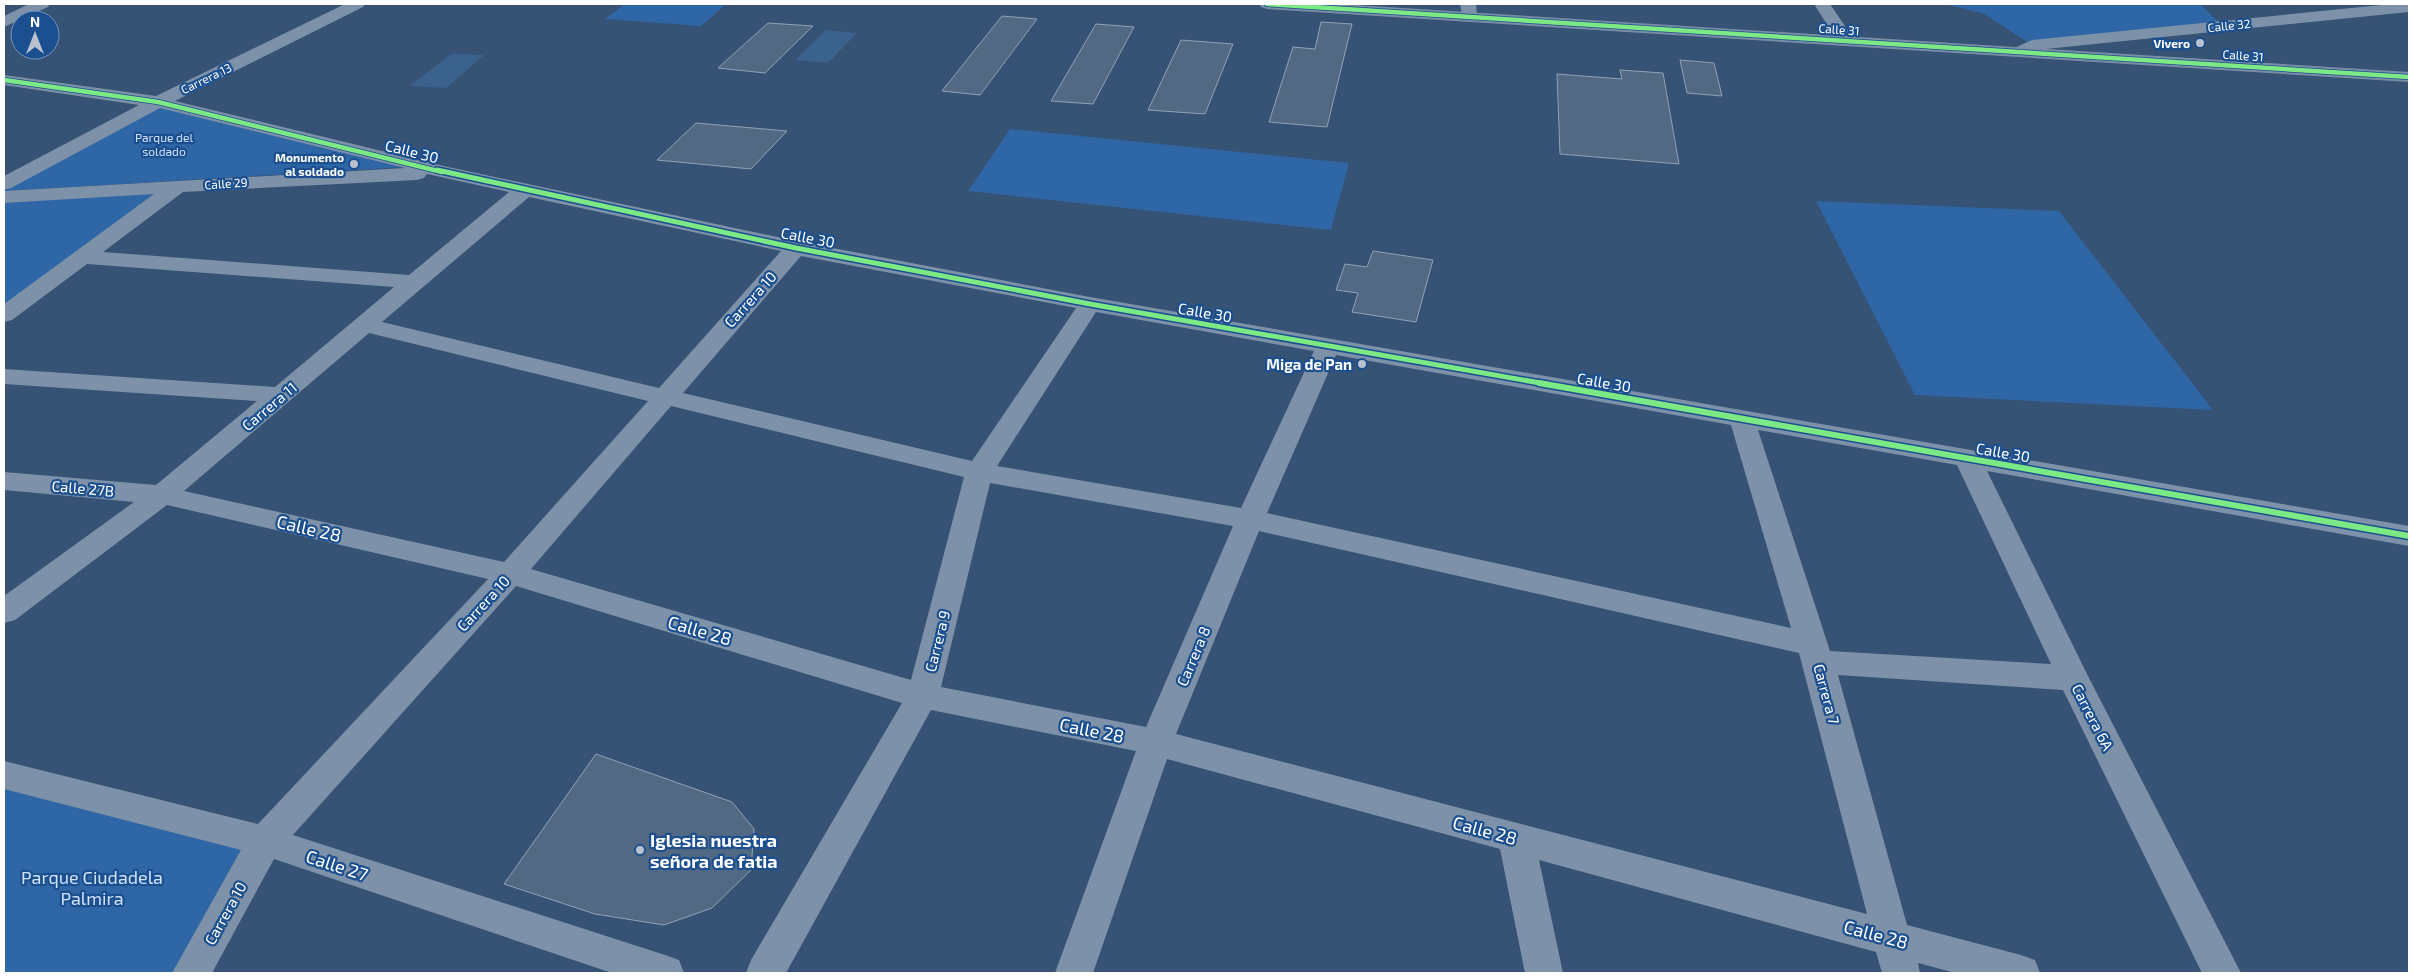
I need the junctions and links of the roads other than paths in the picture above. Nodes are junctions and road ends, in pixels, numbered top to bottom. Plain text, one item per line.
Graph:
1 (42, 4) edge
2 (357, 4) edge
3 (1267, 4) edge
4 (1822, 4) edge
5 (2255, 4) edge
6 (2409, 7) edge
7 (2333, 9) edge
8 (1469, 10) edge
9 (2274, 21) junction
10 (4, 22) edge
11 (1846, 41) junction
12 (2020, 52) junction
13 (2409, 77) edge
14 (4, 80) edge
15 (158, 102) junction
16 (448, 173) junction
17 (4, 184) edge
18 (177, 186) junction
19 (525, 189) junction
20 (4, 197) edge
21 (796, 248) junction
22 (82, 257) junction
23 (416, 282) junction
24 (1090, 304) junction
25 (4, 315) edge
26 (365, 325) junction
27 (1328, 346) junction
28 (4, 376) edge
29 (283, 395) junction
30 (665, 395) junction
31 (1742, 419) junction
32 (1967, 458) junction
33 (979, 472) junction
34 (4, 481) edge
35 (162, 494) junction
36 (1250, 518) junction
37 (2409, 536) edge
38 (510, 574) junction
39 (15, 594) edge
40 (4, 612) edge
41 (1815, 653) junction
42 (2073, 678) junction
43 (923, 696) junction
44 (1156, 742) junction
45 (4, 775) edge
46 (1516, 838) junction
47 (265, 840) junction
48 (1891, 938) junction
49 (191, 973) edge
50 (665, 973) edge
51 (765, 973) edge
52 (1074, 973) edge
53 (1544, 973) edge
54 (1901, 973) edge
55 (2022, 973) edge
56 (2222, 973) edge

1 - 10 street
2 - 15 street, Carrera 13
3 - 8 main road, Calle 31
4 - 11 street
5 - 9 street
6 - 7 street, Calle 32
7 - 9 street, Calle 32
8 - 11 main road, Calle 31
9 - 12 street, Calle 32
11 - 12 main road, Calle 31
12 - 13 main road, Calle 31
14 - 15 street, Calle 30
15 - 16 street, Calle 30
15 - 17 street, Carrera 13
16 - 18 street, Calle 29
16 - 19 street, Calle 30
18 - 20 street, Calle 29
18 - 22 street
19 - 21 street, Calle 30
19 - 23 street, Carrera 11
21 - 24 street, Calle 30
21 - 30 street, Carrera 10
22 - 23 street
22 - 25 street
23 - 26 street, Carrera 11
24 - 27 street, Calle 30
24 - 33 street, Carrera 9
26 - 29 street, Carrera 11
26 - 30 street
27 - 31 street, Calle 30
27 - 36 street, Carrera 8
28 - 29 street
29 - 35 street, Carrera 11
30 - 33 street
30 - 38 street, Carrera 10
31 - 32 street, Calle 30
31 - 41 street, Carrera 7
32 - 37 street, Calle 30
32 - 42 street, Carrera 6A
33 - 36 street
33 - 43 street, Carrera 9
34 - 35 street, Calle 27B
35 - 38 street, Calle 28
35 - 39 street, Carrera 11
36 - 41 street
36 - 44 street, Carrera 8
38 - 43 street, Calle 28
38 - 47 street, Carrera 10
39 - 40 street, Carrera 11
41 - 42 street
41 - 48 street, Carrera 7
42 - 56 street, Carrera 6A
43 - 44 street, Calle 28
43 - 51 street, Carrera 9
44 - 46 street, Calle 28
44 - 52 street, Carrera 8
45 - 47 street, Calle 27
46 - 48 street, Calle 28
46 - 53 street
47 - 49 street, Carrera 10
47 - 50 street, Calle 27
48 - 54 street, Carrera 7
48 - 55 street, Calle 28

